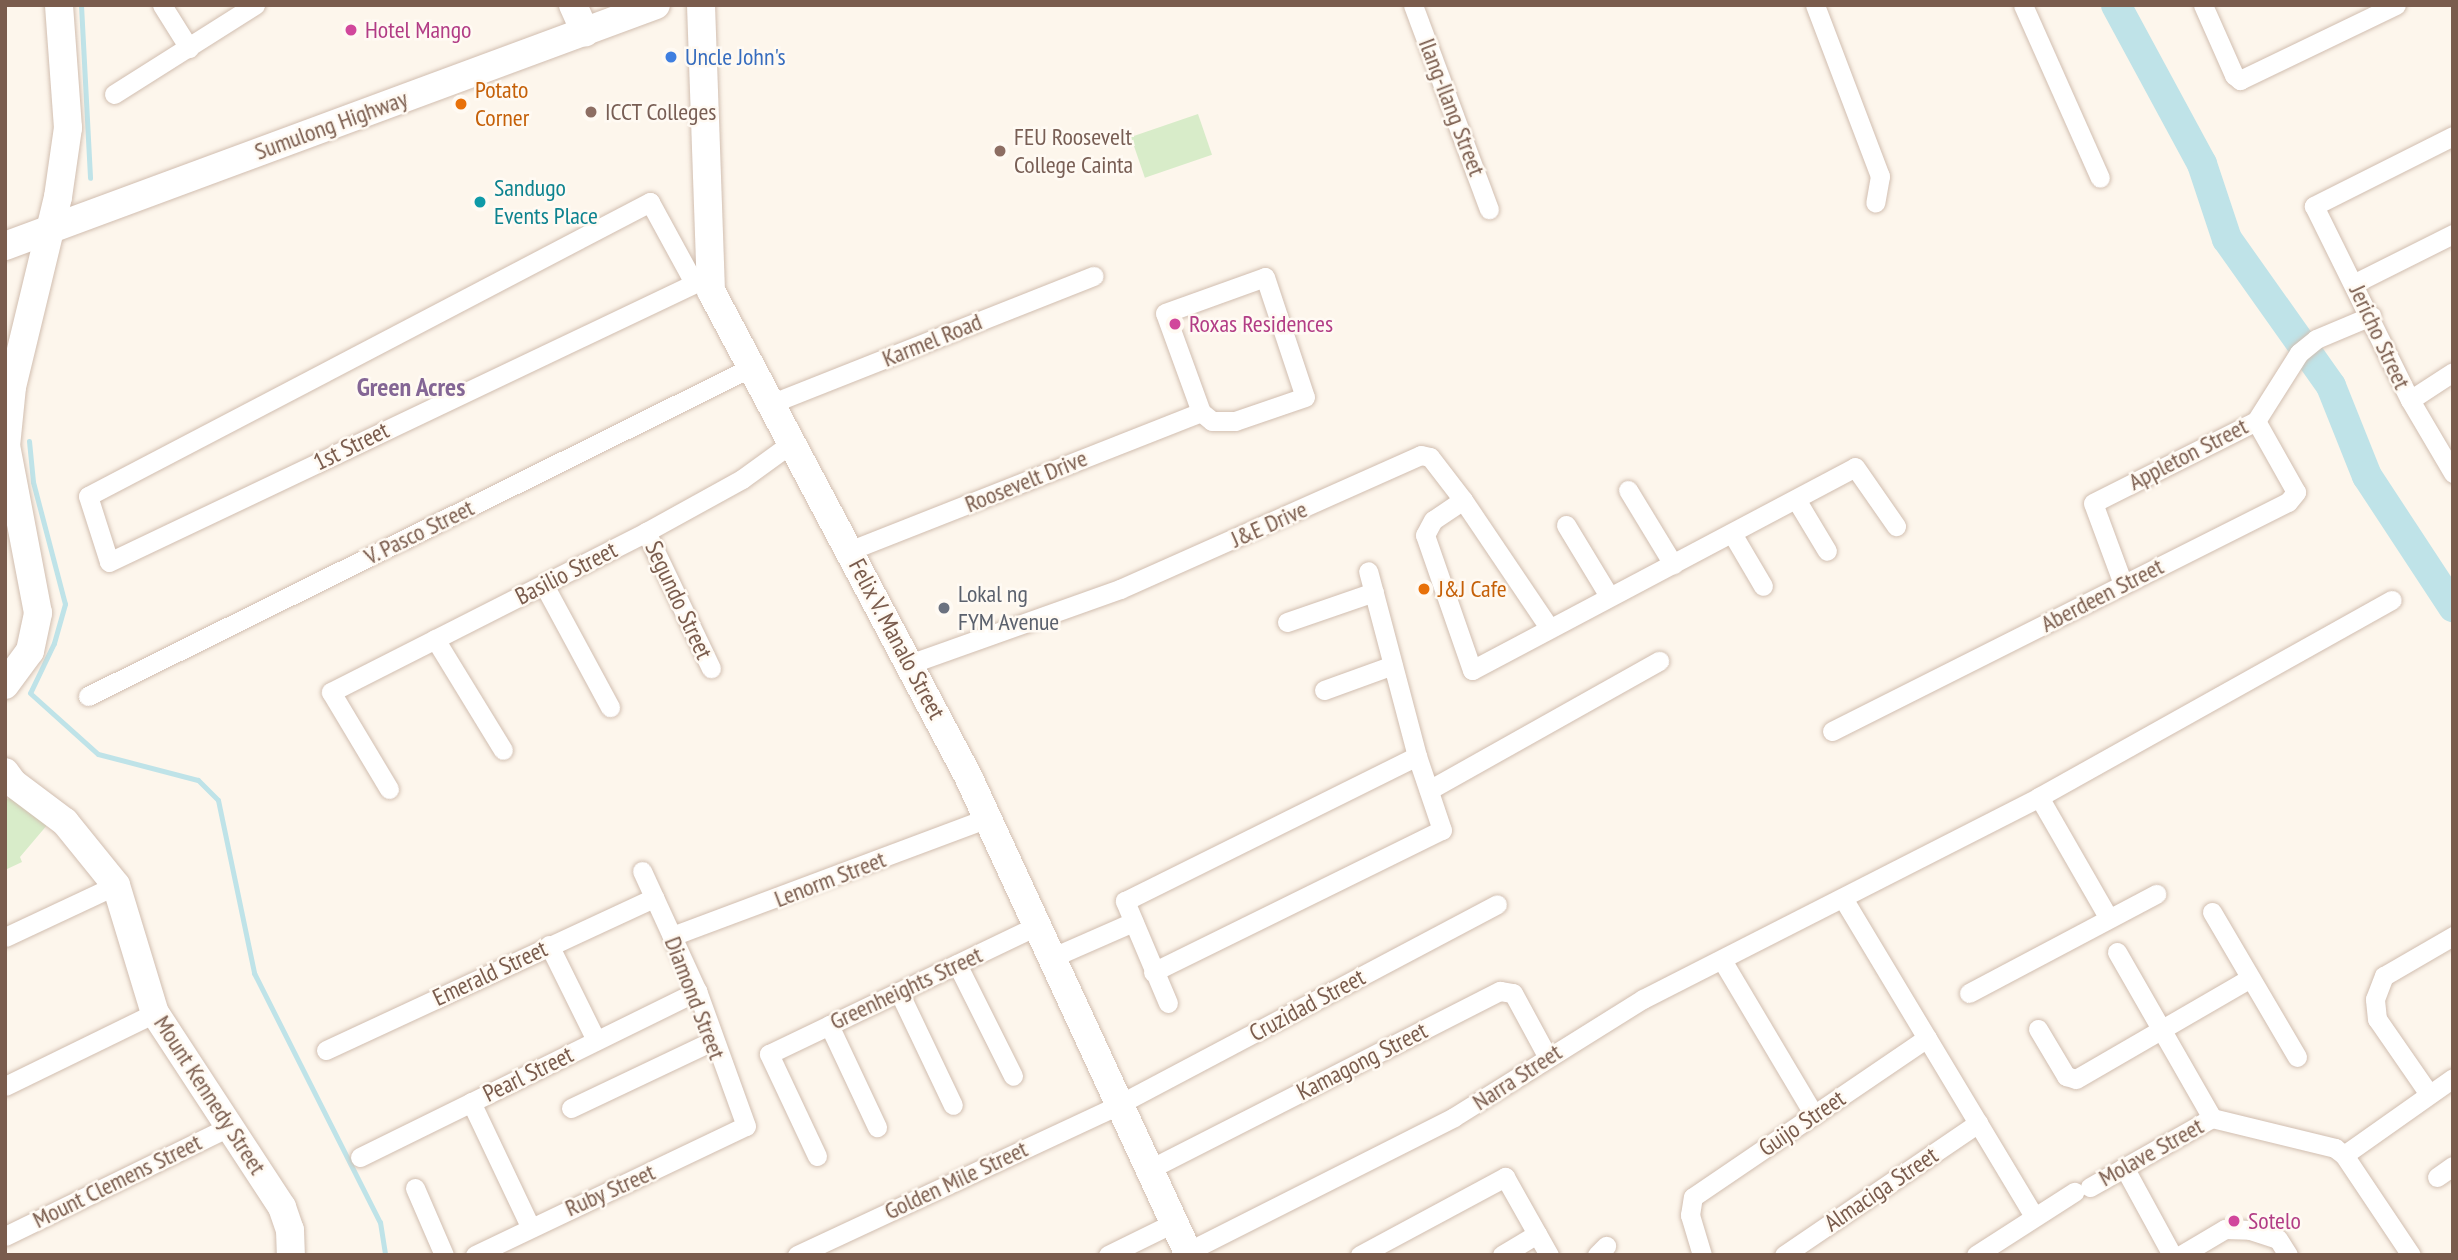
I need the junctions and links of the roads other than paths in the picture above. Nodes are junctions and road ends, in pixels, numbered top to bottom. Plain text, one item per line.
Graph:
1 (59, 5) edge
2 (162, 5) edge
3 (255, 5) edge
4 (573, 5) edge
5 (656, 5) edge
6 (701, 5) edge
7 (1413, 5) edge
8 (1815, 5) edge
9 (2022, 5) edge
10 (2203, 5) edge
11 (2396, 5) edge
12 (585, 32) junction
13 (189, 48) junction
14 (114, 94) dead end
15 (2453, 136) edge
16 (2100, 178) dead end
17 (1875, 203) dead end
18 (1489, 209) dead end
19 (57, 227) junction
20 (2453, 234) edge
21 (5, 246) edge
22 (1094, 276) dead end
23 (701, 279) junction
24 (2355, 283) junction
25 (2371, 316) junction
26 (750, 368) junction
27 (2453, 372) edge
28 (2410, 400) junction
29 (771, 404) junction
30 (1201, 412) junction
31 (2256, 421) junction
32 (793, 442) junction
33 (2453, 473) edge
34 (1628, 491) dead end
35 (1463, 500) junction
36 (1797, 501) junction
37 (1566, 525) dead end
38 (1896, 526) dead end
39 (646, 531) junction
40 (1733, 535) junction
41 (851, 550) junction
42 (1827, 551) dead end
43 (1673, 564) junction
44 (1368, 571) dead end
45 (2123, 584) junction
46 (544, 585) junction
47 (1763, 586) dead end
48 (1374, 592) junction
49 (1609, 596) junction
50 (2392, 600) dead end
51 (1287, 622) dead end
52 (1548, 626) junction
53 (435, 639) junction
54 (1660, 661) dead end
55 (912, 663) junction
56 (1393, 665) junction
57 (711, 668) dead end
58 (5, 685) edge
59 (1324, 690) dead end
60 (88, 696) dead end
61 (610, 707) dead end
62 (1832, 731) dead end
63 (503, 750) dead end
64 (1417, 756) junction
65 (8, 781) edge
66 (389, 789) dead end
67 (1429, 790) junction
68 (2039, 797) junction
69 (987, 818) junction
70 (642, 871) dead end
71 (116, 885) junction
72 (2156, 894) dead end
73 (654, 898) junction
74 (1844, 900) junction
75 (1497, 904) dead end
76 (2212, 912) dead end
77 (2108, 917) junction
78 (1133, 922) junction
79 (1037, 926) junction
80 (672, 936) junction
81 (2453, 936) edge
82 (5, 937) edge
83 (549, 946) junction
84 (2117, 952) dead end
85 (1051, 958) junction
86 (1722, 961) junction
87 (957, 964) junction
88 (1153, 972) junction
89 (2250, 978) junction
90 (697, 991) junction
91 (899, 992) junction
92 (1969, 993) dead end
93 (1168, 1003) dead end
94 (155, 1013) junction
95 (829, 1025) junction
96 (2038, 1029) dead end
97 (2161, 1030) junction
98 (1927, 1038) junction
99 (596, 1041) junction
100 (712, 1041) junction
101 (326, 1050) dead end
102 (1547, 1056) junction
103 (2297, 1057) dead end
104 (1013, 1076) dead end
105 (2453, 1077) edge
106 (5, 1086) edge
107 (2429, 1094) junction
108 (471, 1102) junction
109 (953, 1105) dead end
110 (1116, 1106) junction
111 (570, 1108) dead end
112 (1814, 1115) junction
113 (2212, 1118) junction
114 (1978, 1123) junction
115 (746, 1126) joint
116 (228, 1127) junction
117 (877, 1127) dead end
118 (2344, 1155) junction
119 (817, 1156) dead end
120 (360, 1157) dead end
121 (2124, 1167) junction
122 (1148, 1170) junction
123 (415, 1188) dead end
124 (2034, 1216) junction
125 (1173, 1223) junction
126 (530, 1226) junction
127 (1537, 1234) junction
128 (5, 1236) edge
129 (1188, 1253) edge
130 (291, 1255) edge
131 (444, 1255) edge
132 (475, 1255) edge
133 (797, 1255) edge
134 (1108, 1255) edge
135 (1360, 1255) edge
136 (1502, 1255) edge
137 (1549, 1255) edge
138 (1702, 1255) edge
139 (1784, 1255) edge
140 (1976, 1255) edge
141 (2172, 1255) edge
142 (2181, 1255) edge
143 (2288, 1255) edge
144 (2411, 1255) edge

1 - 19 street
2 - 13 street
3 - 13 street
4 - 12 street
5 - 12 street, Sumulong Highway
6 - 23 street, Felix V. Manalo Street
7 - 18 street, Ilang-Ilang Street
8 - 17 street
9 - 16 street
10 - 11 street
12 - 19 street, Sumulong Highway
13 - 14 street
15 - 24 street, Jericho Street
19 - 21 street, Sumulong Highway
19 - 58 street
20 - 24 street
22 - 29 street, Karmel Road
23 - 23 street, 1st Street
23 - 26 street, Felix V. Manalo Street
24 - 25 street, Jericho Street
25 - 28 street, Jericho Street
25 - 31 street, Appleton Street
26 - 29 street, Felix V. Manalo Street
26 - 60 street, V. Pasco Street
27 - 28 street
28 - 33 street, Jericho Street
29 - 32 street, Felix V. Manalo Street
30 - 30 street
30 - 41 street, Roosevelt Drive
31 - 45 street, Appleton Street
31 - 45 street, Aberdeen Street
32 - 39 street, Basilio Street
32 - 41 street, Felix V. Manalo Street
34 - 43 street
35 - 52 street, J&E Drive
35 - 52 street
35 - 55 street, J&E Drive
36 - 38 street
36 - 40 street
36 - 42 street
37 - 49 street
39 - 46 street, Basilio Street
39 - 57 street, Segundo Street
40 - 43 street
40 - 47 street
41 - 55 street, Felix V. Manalo Street
43 - 49 street
44 - 48 street
45 - 62 street, Aberdeen Street
46 - 53 street, Basilio Street
46 - 61 street
48 - 51 street
48 - 56 street
49 - 52 street
50 - 68 street, Narra Street
53 - 63 street
53 - 66 street, Basilio Street
54 - 67 street
55 - 69 street, Felix V. Manalo Street
56 - 59 street
56 - 64 street
64 - 67 street
64 - 78 street
65 - 71 street, Mount Kennedy Street
67 - 88 street
68 - 74 street, Narra Street
68 - 77 street
69 - 79 street, Felix V. Manalo Street
69 - 80 street, Lenorm Street
70 - 73 street, Diamond Street
71 - 82 street
71 - 94 street, Mount Kennedy Street
72 - 77 street
73 - 80 street, Diamond Street
73 - 83 street, Emerald Street
74 - 86 street, Narra Street
74 - 98 street
75 - 110 street, Cruzidad Street
76 - 89 street
77 - 92 street
78 - 85 street
78 - 88 street
79 - 85 street, Felix V. Manalo Street
79 - 87 street, Greenheights Street
80 - 90 street, Diamond Street
81 - 107 street
83 - 99 street
83 - 101 street, Emerald Street
84 - 97 street
85 - 110 street, Felix V. Manalo Street
86 - 102 street, Narra Street
86 - 112 street
87 - 91 street, Greenheights Street
87 - 104 street
88 - 93 street
89 - 97 street
89 - 103 street
90 - 99 street, Pearl Street
90 - 100 street, Diamond Street
91 - 95 street, Greenheights Street
91 - 109 street
94 - 106 street
94 - 116 street, Mount Kennedy Street
95 - 117 street
95 - 119 street, Greenheights Street
96 - 97 street
97 - 113 street
98 - 112 street, Guijo Street
98 - 114 street
99 - 108 street, Pearl Street
100 - 111 street
100 - 115 street, Diamond Street
102 - 122 street, Kamagong Street
102 - 129 street, Narra Street
105 - 107 street
107 - 118 street
108 - 120 street, Pearl Street
108 - 126 street
110 - 122 street, Felix V. Manalo Street
110 - 133 street, Golden Mile Street
112 - 138 street, Guijo Street
113 - 118 street
113 - 121 street, Molave Street
114 - 124 street
114 - 139 street, Almaciga Street
115 - 126 street, Ruby Street
116 - 128 street, Mount Clemens Street
116 - 130 street, Mount Kennedy Street
118 - 144 street
121 - 124 street, Molave Street
121 - 141 street
122 - 125 street, Felix V. Manalo Street
123 - 131 street
124 - 140 street, Molave Street
125 - 129 street, Felix V. Manalo Street
125 - 134 street
126 - 132 street, Ruby Street
127 - 135 street
127 - 136 street
127 - 137 street
142 - 143 street

